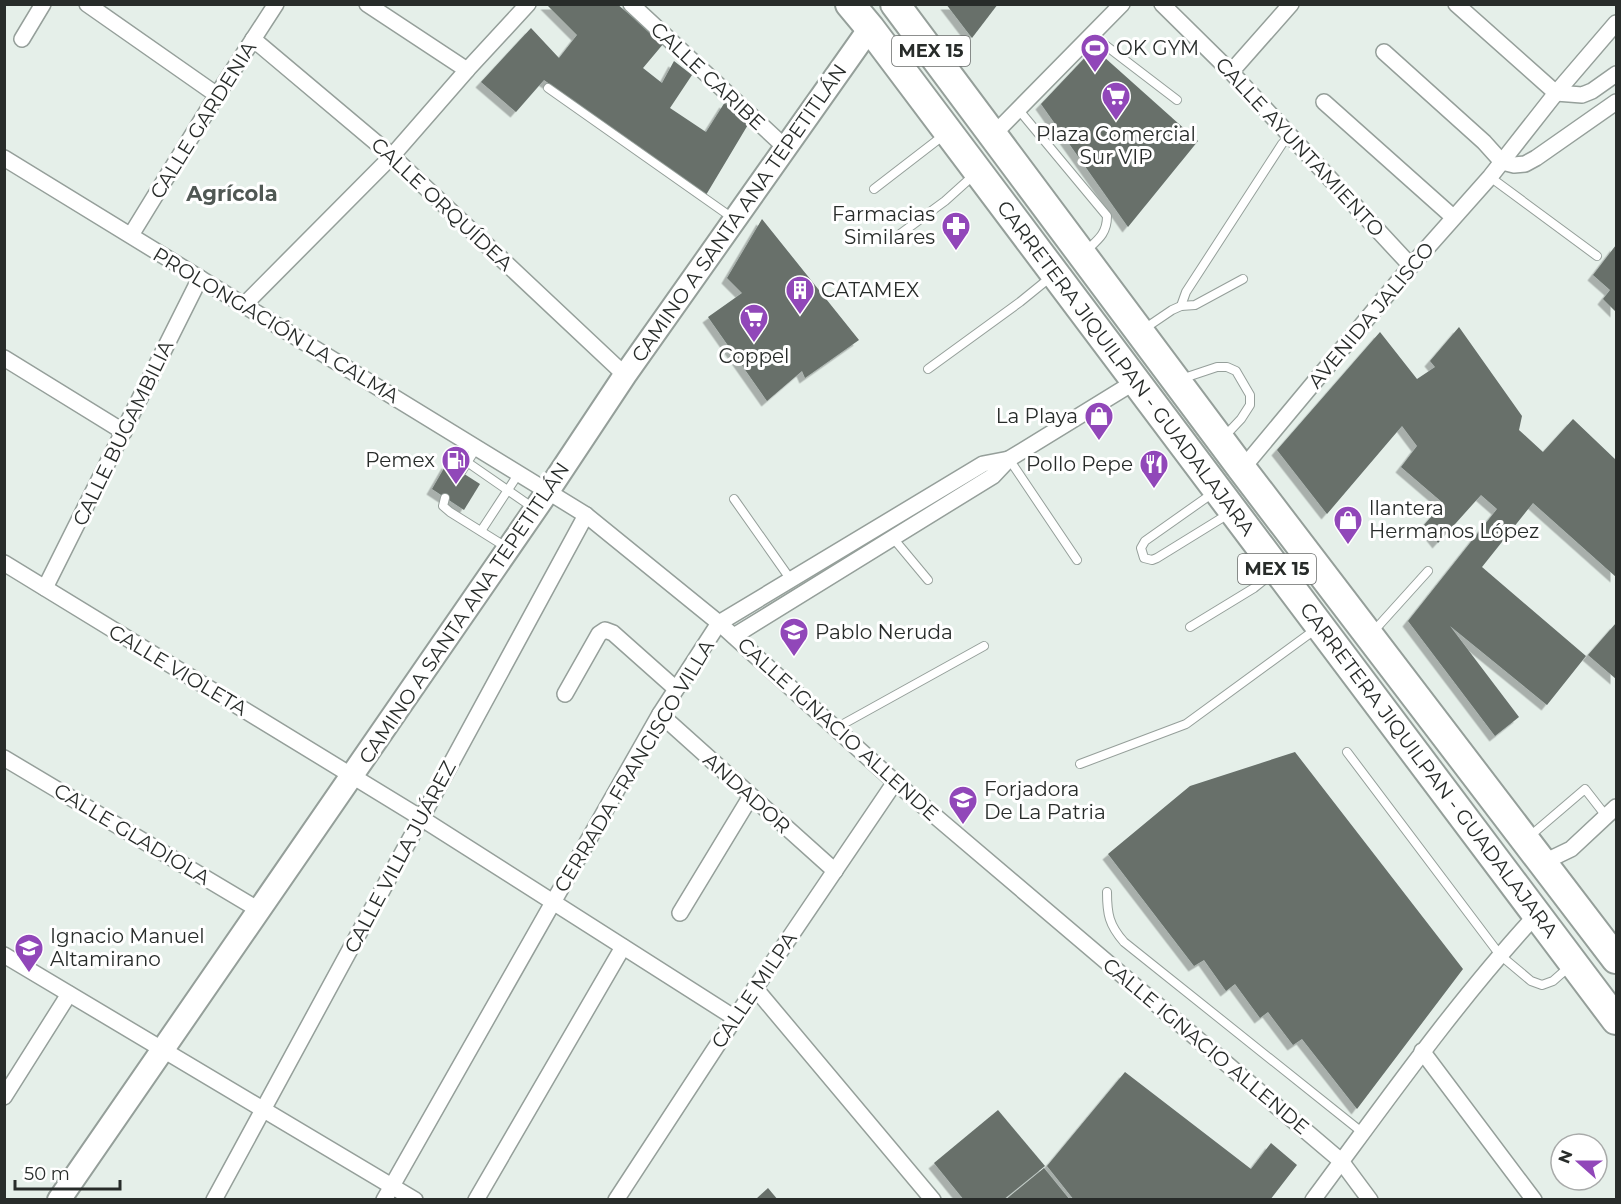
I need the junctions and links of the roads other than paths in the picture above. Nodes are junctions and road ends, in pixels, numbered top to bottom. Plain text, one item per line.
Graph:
1 (43, 4) edge
2 (87, 4) edge
3 (276, 4) edge
4 (368, 4) edge
5 (528, 4) edge
6 (631, 4) edge
7 (849, 4) edge
8 (895, 4) edge
9 (1122, 4) edge
10 (1162, 4) edge
11 (1291, 4) edge
12 (1456, 4) edge
13 (1617, 23) edge
14 (870, 28) junction
15 (1092, 35) junction
16 (22, 39) dead end
17 (253, 39) junction
18 (1384, 52) dead end
19 (467, 70) junction
20 (1231, 72) junction
21 (1617, 74) edge
22 (548, 88) dead end
23 (1556, 93) junction
24 (217, 95) junction
25 (1177, 100) dead end
26 (1324, 102) dead end
27 (1617, 102) edge
28 (1018, 109) junction
29 (948, 132) junction
30 (1290, 135) junction
31 (992, 136) junction
32 (786, 148) junction
33 (392, 156) junction
34 (4, 158) edge
35 (1502, 162) junction
36 (978, 171) junction
37 (1490, 177) junction
38 (874, 189) dead end
39 (1453, 217) junction
40 (735, 220) junction
41 (131, 236) junction
42 (897, 237) dead end
43 (1081, 255) junction
44 (1597, 256) dead end
45 (1411, 266) junction
46 (1055, 273) junction
47 (200, 278) junction
48 (1243, 279) dead end
49 (244, 305) junction
50 (1181, 306) junction
51 (1139, 332) junction
52 (4, 358) edge
53 (928, 369) dead end
54 (625, 375) junction
55 (1136, 381) junction
56 (1176, 382) junction
57 (124, 432) junction
58 (1221, 441) junction
59 (477, 447) junction
60 (1009, 459) junction
61 (467, 462) junction
62 (1242, 469) junction
63 (461, 472) dead end
64 (519, 473) junction
65 (508, 490) junction
66 (445, 498) dead end
67 (734, 499) dead end
68 (542, 500) junction
69 (1226, 500) junction
70 (586, 515) junction
71 (481, 531) junction
72 (893, 538) junction
73 (507, 548) junction
74 (1077, 560) dead end
75 (4, 563) edge
76 (1277, 569) junction
77 (1428, 571) dead end
78 (791, 580) junction
79 (928, 580) dead end
80 (45, 588) junction
81 (719, 623) junction
82 (1320, 626) junction
83 (1190, 627) dead end
84 (734, 636) junction
85 (1369, 636) junction
86 (984, 646) dead end
87 (676, 689) junction
88 (565, 694) dead end
89 (660, 714) junction
90 (836, 728) junction
91 (1347, 752) dead end
92 (4, 758) edge
93 (1080, 764) dead end
94 (352, 776) junction
95 (895, 782) junction
96 (751, 796) junction
97 (1611, 811) edge
98 (421, 819) junction
99 (1526, 840) junction
100 (1544, 862) junction
101 (835, 871) junction
102 (1107, 892) dead end
103 (553, 902) junction
104 (259, 910) junction
105 (680, 913) dead end
106 (1537, 914) junction
107 (622, 947) junction
108 (4, 955) edge
109 (1500, 955) junction
110 (1617, 959) edge
111 (1574, 963) junction
112 (755, 988) junction
113 (69, 994) junction
114 (735, 1018) junction
115 (1617, 1020) edge
116 (161, 1049) junction
117 (1422, 1051) junction
118 (4, 1097) edge
119 (263, 1110) junction
120 (1363, 1133) junction
121 (1341, 1161) junction
122 (392, 1185) junction
123 (59, 1200) edge
124 (214, 1200) edge
125 (384, 1200) edge
126 (415, 1200) edge
127 (476, 1200) edge
128 (616, 1200) edge
129 (933, 1200) edge
130 (1313, 1200) edge
131 (1370, 1200) edge
132 (1533, 1200) edge

1 - 16 street
2 - 24 street
3 - 17 street, CALLE GARDENIA
4 - 19 street
5 - 19 street
6 - 32 street, CALLE CARIBE
7 - 14 highway, CARRETERA JIQUILPAN - GUADALAJARA / MEX 15
8 - 31 highway, CARRETERA JIQUILPAN - GUADALAJARA / MEX 15
9 - 15 street
10 - 20 street, CALLE AYUNTAMIENTO
11 - 20 street
12 - 23 street
13 - 23 street, AVENIDA JALISCO
14 - 29 highway, CARRETERA JIQUILPAN - GUADALAJARA / MEX 15
14 - 32 street, CAMINO A SANTA ANA TEPETITLÁN
15 - 25 lane
15 - 28 street
17 - 24 street, CALLE GARDENIA
17 - 33 street, CALLE ORQUÍDEA
18 - 35 street
19 - 33 street
20 - 30 street, CALLE AYUNTAMIENTO
21 - 23 street
22 - 40 lane
23 - 35 street, AVENIDA JALISCO
24 - 41 street, CALLE GARDENIA
26 - 39 street
27 - 35 street
28 - 31 street
28 - 43 lane
29 - 36 highway, CARRETERA JIQUILPAN - GUADALAJARA / MEX 15
29 - 38 lane
30 - 45 street, CALLE AYUNTAMIENTO
30 - 50 lane
31 - 43 highway, CARRETERA JIQUILPAN - GUADALAJARA / MEX 15
32 - 40 street, CAMINO A SANTA ANA TEPETITLÁN
33 - 49 street
33 - 54 street, CALLE ORQUÍDEA
34 - 41 street, PROLONGACIÓN LA CALMA
35 - 37 street, AVENIDA JALISCO
36 - 42 lane
36 - 46 highway, CARRETERA JIQUILPAN - GUADALAJARA / MEX 15
37 - 39 street, AVENIDA JALISCO
37 - 44 lane
39 - 45 street, AVENIDA JALISCO
40 - 54 street, CAMINO A SANTA ANA TEPETITLÁN
41 - 47 street, PROLONGACIÓN LA CALMA
43 - 51 highway, CARRETERA JIQUILPAN - GUADALAJARA / MEX 15
45 - 62 street, AVENIDA JALISCO
46 - 53 lane
46 - 55 highway, CARRETERA JIQUILPAN - GUADALAJARA / MEX 15
47 - 49 street, PROLONGACIÓN LA CALMA
47 - 57 street, CALLE BUGAMBILIA
48 - 50 lane
49 - 59 street, PROLONGACIÓN LA CALMA
50 - 51 lane
51 - 56 highway, CARRETERA JIQUILPAN - GUADALAJARA / MEX 15
52 - 57 street
54 - 68 street, CAMINO A SANTA ANA TEPETITLÁN
55 - 60 street, CERRADA FRANCISCO VILLA
55 - 69 highway, CARRETERA JIQUILPAN - GUADALAJARA / MEX 15
56 - 58 highway, CARRETERA JIQUILPAN - GUADALAJARA / MEX 15
56 - 58 lane
57 - 80 street, CALLE BUGAMBILIA
58 - 62 highway, CARRETERA JIQUILPAN - GUADALAJARA / MEX 15
59 - 61 lane
59 - 64 street, PROLONGACIÓN LA CALMA
60 - 72 street, CERRADA FRANCISCO VILLA
60 - 74 lane
60 - 78 street, CERRADA FRANCISCO VILLA
61 - 63 lane
61 - 65 lane
62 - 85 highway, CARRETERA JIQUILPAN - GUADALAJARA / MEX 15
64 - 65 lane
64 - 68 street, PROLONGACIÓN LA CALMA
65 - 68 lane
65 - 71 lane
66 - 71 lane
67 - 78 lane
68 - 70 street, CALLE IGNACIO ALLENDE
68 - 73 street, CAMINO A SANTA ANA TEPETITLÁN
69 - 69 lane
69 - 76 highway, CARRETERA JIQUILPAN - GUADALAJARA / MEX 15
70 - 81 street, CALLE IGNACIO ALLENDE
70 - 98 street, CALLE VILLA JUÁREZ
71 - 73 lane
72 - 79 lane
72 - 84 street, CERRADA FRANCISCO VILLA
73 - 94 street, CAMINO A SANTA ANA TEPETITLÁN
75 - 80 street, CALLE VIOLETA
76 - 82 highway, CARRETERA JIQUILPAN - GUADALAJARA / MEX 15
76 - 83 lane
77 - 85 lane
78 - 81 street, CERRADA FRANCISCO VILLA
80 - 94 street, CALLE VIOLETA
81 - 84 street, CALLE IGNACIO ALLENDE
81 - 87 street, CERRADA FRANCISCO VILLA
82 - 93 lane
82 - 106 highway, CARRETERA JIQUILPAN - GUADALAJARA / MEX 15
84 - 90 street, CALLE IGNACIO ALLENDE
85 - 99 highway, CARRETERA JIQUILPAN - GUADALAJARA / MEX 15
86 - 90 lane
87 - 88 street
87 - 89 street, CERRADA FRANCISCO VILLA
89 - 96 street, ANDADOR
89 - 103 street, CERRADA FRANCISCO VILLA
90 - 95 street, CALLE IGNACIO ALLENDE
91 - 109 lane
92 - 104 street, CALLE GLADIOLA
94 - 98 street, CALLE VIOLETA
94 - 104 street, CAMINO A SANTA ANA TEPETITLÁN
95 - 101 street, CALLE MILPA
95 - 121 street, CALLE IGNACIO ALLENDE
96 - 101 street, ANDADOR
96 - 105 street
97 - 99 lane
97 - 100 street
98 - 103 street, CALLE VIOLETA
98 - 119 street, CALLE VILLA JUÁREZ
99 - 100 highway, CARRETERA JIQUILPAN - GUADALAJARA / MEX 15
100 - 110 highway, CARRETERA JIQUILPAN - GUADALAJARA / MEX 15
101 - 112 street, CALLE MILPA
102 - 120 lane
103 - 107 street, CALLE VIOLETA
103 - 122 street, CERRADA FRANCISCO VILLA
104 - 116 street, CAMINO A SANTA ANA TEPETITLÁN
106 - 109 street
106 - 111 highway, CARRETERA JIQUILPAN - GUADALAJARA / MEX 15
107 - 114 street, CALLE VIOLETA
107 - 127 street
108 - 113 street
109 - 111 lane
109 - 117 street
111 - 115 highway, CARRETERA JIQUILPAN - GUADALAJARA / MEX 15
112 - 114 street, CALLE MILPA
112 - 129 street
113 - 116 street
113 - 118 street
114 - 128 street, CALLE MILPA
116 - 119 street
116 - 123 street, CAMINO A SANTA ANA TEPETITLÁN
117 - 120 street
117 - 132 street
119 - 122 street
119 - 124 street, CALLE VILLA JUÁREZ
120 - 121 street
121 - 130 street
121 - 131 street, CALLE IGNACIO ALLENDE
122 - 125 street, CERRADA FRANCISCO VILLA
122 - 126 street

